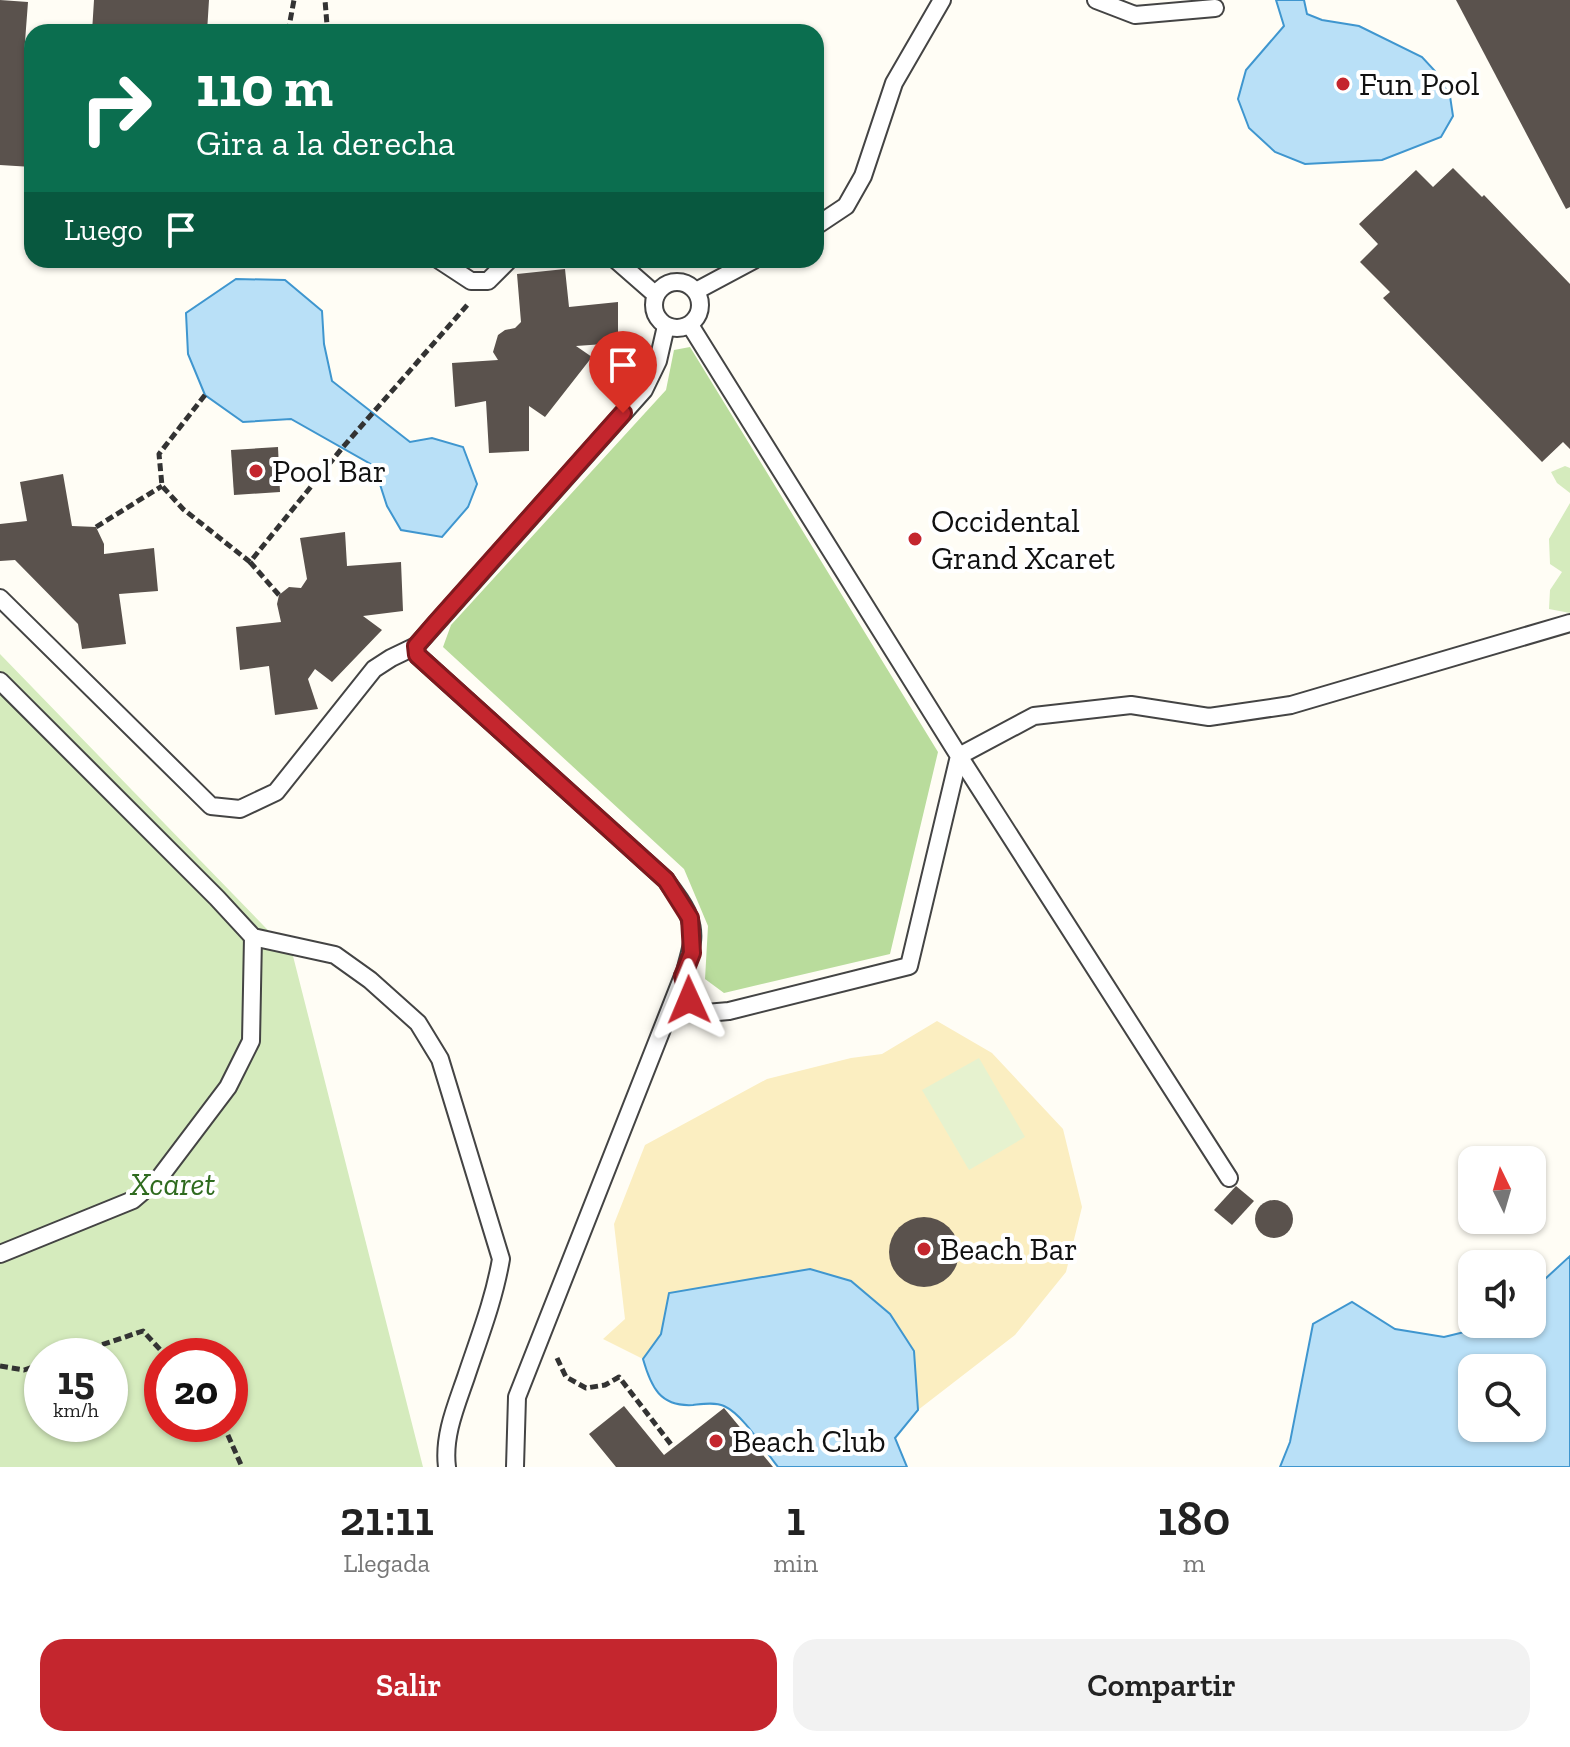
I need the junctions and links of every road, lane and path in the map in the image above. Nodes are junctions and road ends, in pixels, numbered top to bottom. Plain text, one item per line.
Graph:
1 (294, 0) edge
2 (325, 0) edge
3 (942, 0) edge
4 (1096, 0) edge
5 (1215, 8) dead end
6 (290, 24) edge
7 (327, 24) edge
8 (824, 221) edge
9 (451, 268) edge
10 (501, 268) edge
11 (625, 268) edge
12 (739, 268) edge
13 (488, 281) junction
14 (696, 291) junction
15 (656, 295) junction
16 (690, 325) junction
17 (666, 326) junction
18 (205, 395) dead end
19 (162, 486) junction
20 (96, 527) dead end
21 (250, 562) junction
22 (279, 595) dead end
23 (0, 598) edge
24 (1570, 623) edge
25 (416, 646) junction
26 (0, 681) edge
27 (959, 756) junction
28 (253, 937) junction
29 (683, 976) junction
30 (1229, 1178) dead end
31 (0, 1254) edge
32 (122, 1338) edge
33 (149, 1338) edge
34 (556, 1348) dead end
35 (0, 1366) edge
36 (24, 1370) edge
37 (231, 1442) edge
38 (673, 1447) dead end
39 (242, 1467) edge
40 (447, 1467) edge
41 (515, 1467) edge

1 - 6 path
2 - 7 path
3 - 8 lane
4 - 5 lane
9 - 13 lane
10 - 13 lane
11 - 15 lane
12 - 14 lane
13 - 21 path
14 - 15 lane
14 - 16 lane
15 - 17 lane
16 - 17 lane
16 - 27 lane
17 - 25 lane
18 - 19 path
19 - 20 path
19 - 21 path
21 - 22 path
23 - 25 lane
24 - 27 lane
25 - 29 lane
26 - 28 lane
27 - 29 lane
27 - 30 lane
28 - 31 lane
28 - 40 lane
29 - 41 lane
32 - 33 path
34 - 38 path
35 - 36 path
37 - 39 path

